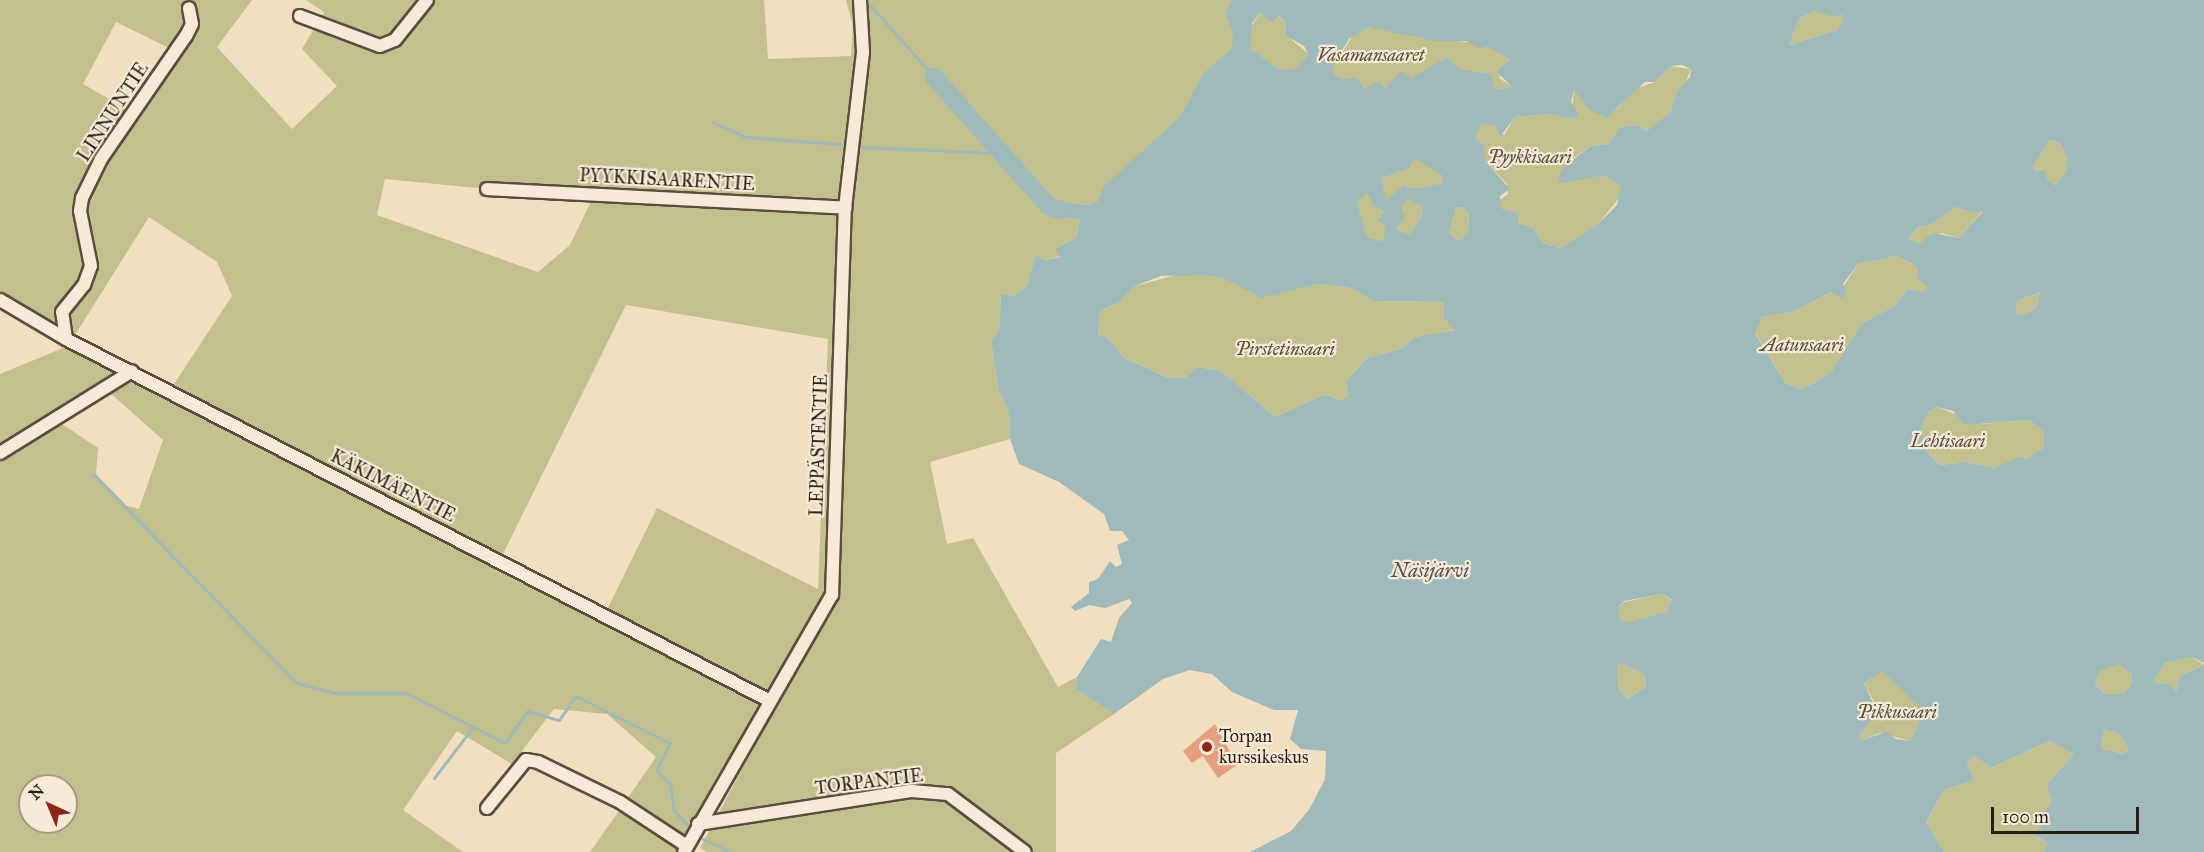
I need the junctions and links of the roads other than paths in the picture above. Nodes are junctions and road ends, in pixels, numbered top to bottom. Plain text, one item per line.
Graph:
1 (427, 0) edge
2 (860, 0) edge
3 (189, 8) dead end
4 (300, 16) dead end
5 (487, 189) dead end
6 (845, 208) junction
7 (0, 300) edge
8 (66, 339) junction
9 (132, 371) junction
10 (0, 453) edge
11 (770, 701) junction
12 (488, 808) dead end
13 (698, 824) junction
14 (686, 849) edge
15 (1025, 852) edge

1 - 4 street
2 - 6 street, LEPPÄSTENTIE
3 - 8 street, LINNUNTIE
5 - 6 street, PYYKKISAARENTIE
6 - 11 street, LEPPÄSTENTIE
7 - 8 street, KÄKIMÄENTIE
8 - 9 street, KÄKIMÄENTIE
9 - 10 street
9 - 11 street, KÄKIMÄENTIE
11 - 13 street, LEPPÄSTENTIE
12 - 14 street
13 - 14 street, LEPPÄSTENTIE
13 - 15 street, TORPANTIE

